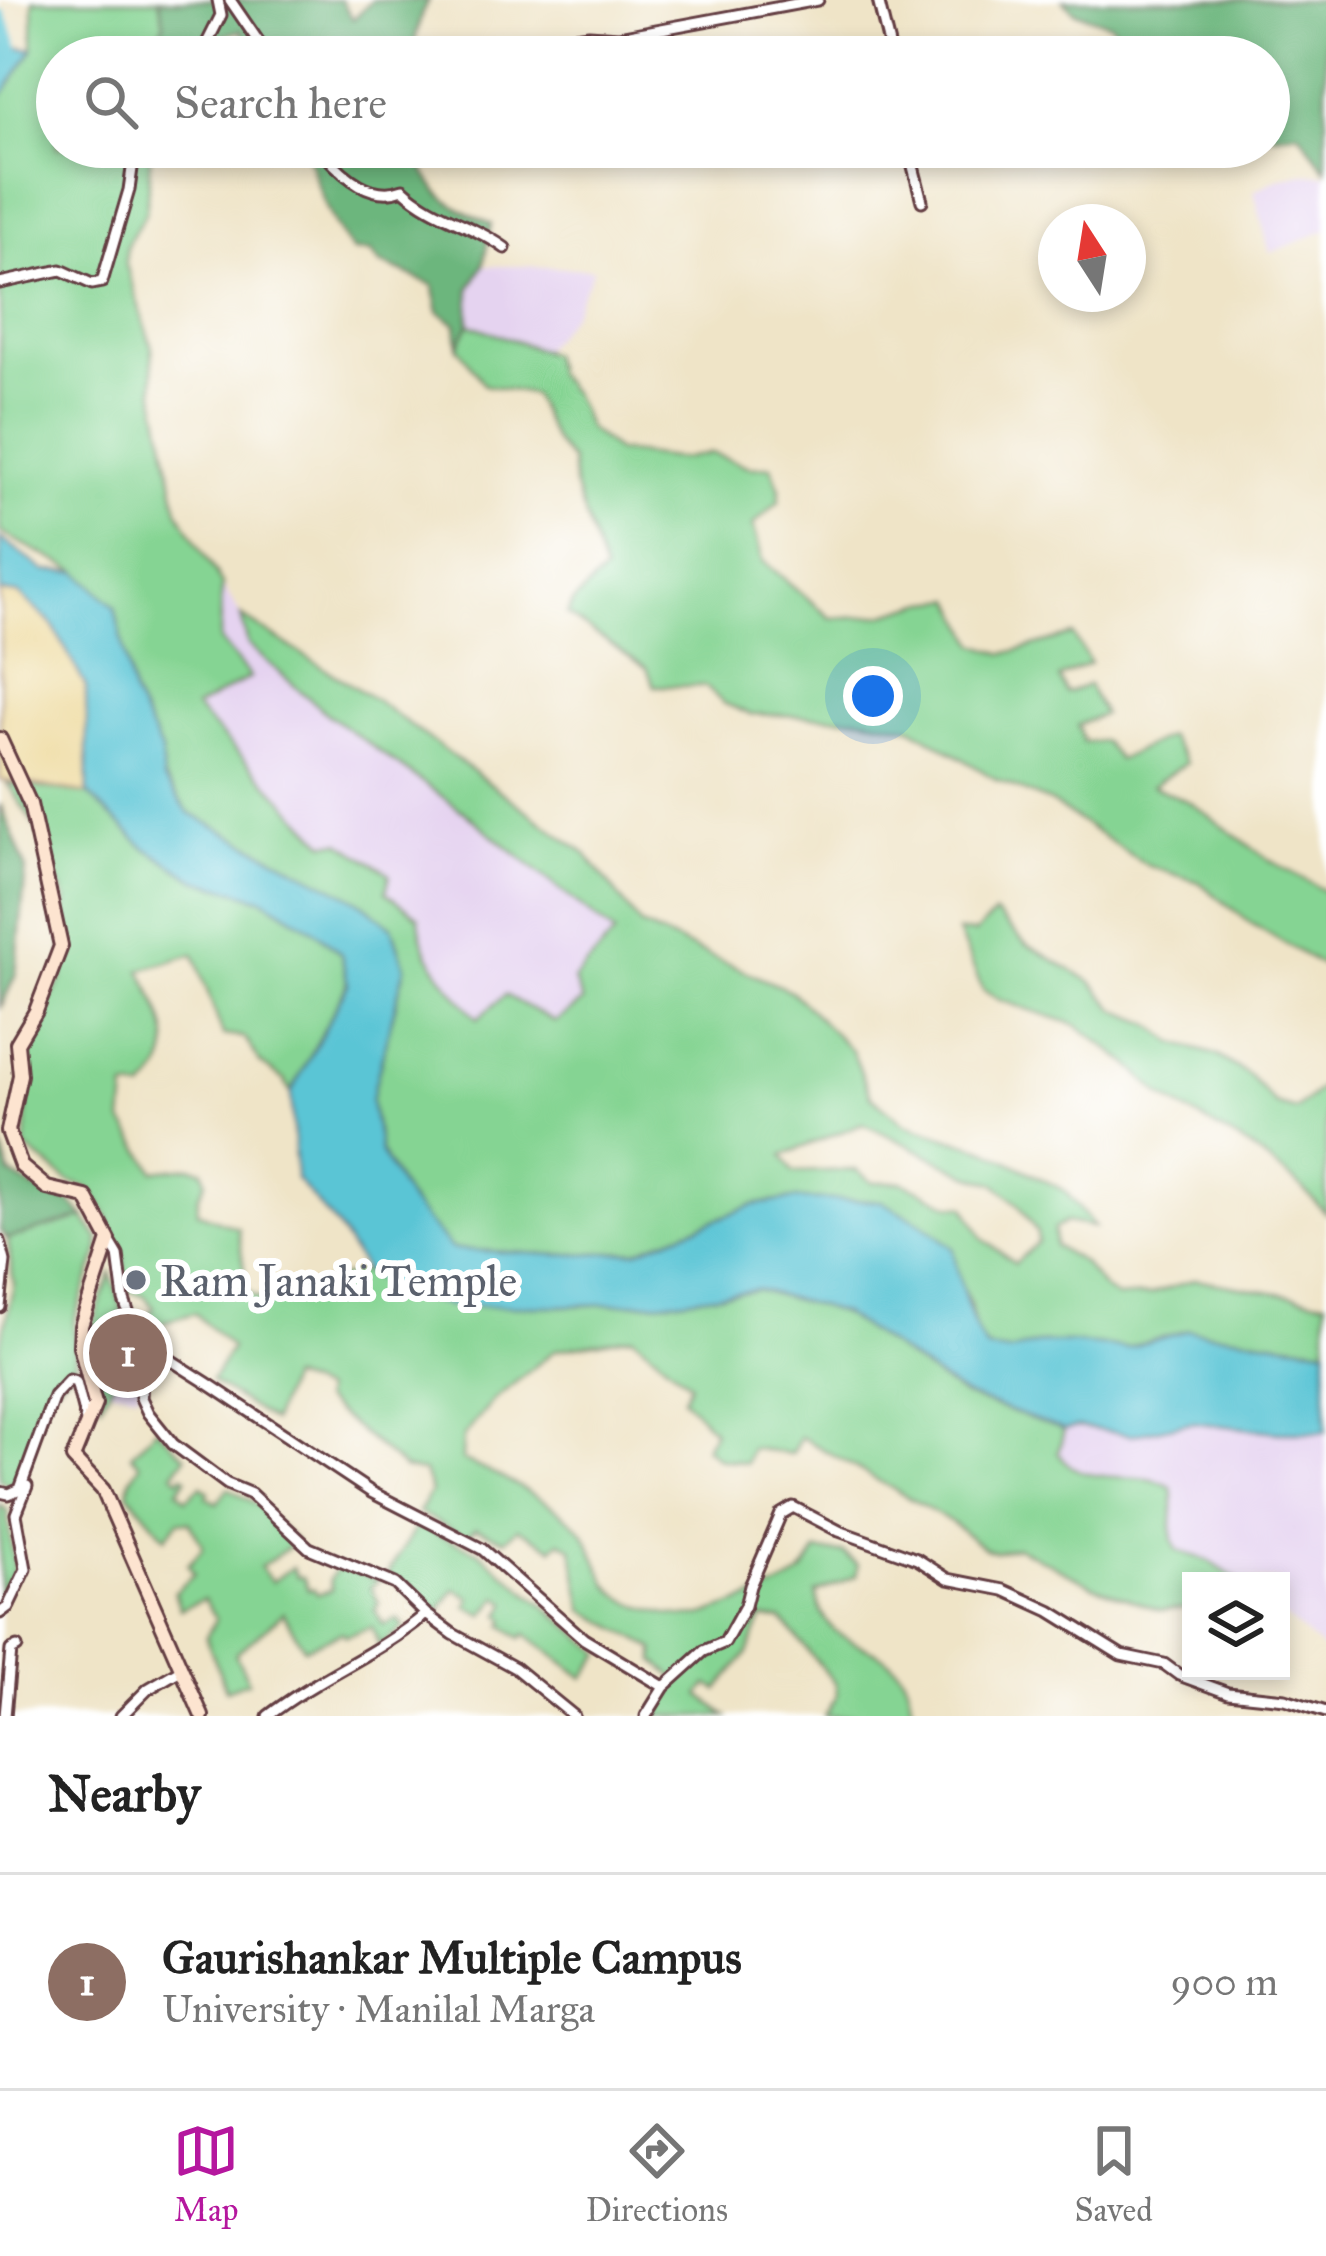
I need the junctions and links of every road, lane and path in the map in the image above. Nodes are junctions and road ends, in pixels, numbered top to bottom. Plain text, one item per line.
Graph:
1 (218, 0) edge
2 (230, 0) edge
3 (818, 0) edge
4 (878, 0) edge
5 (210, 36) edge
6 (255, 36) edge
7 (623, 36) edge
8 (887, 36) edge
9 (132, 168) edge
10 (340, 168) edge
11 (913, 168) edge
12 (922, 201) dead end
13 (505, 248) dead end
14 (0, 283) edge
15 (0, 739) edge
16 (109, 1240) junction
17 (0, 1241) edge
18 (0, 1307) edge
19 (139, 1347) junction
20 (87, 1426) junction
21 (30, 1459) junction
22 (0, 1492) edge
23 (0, 1613) edge
24 (426, 1614) junction
25 (17, 1648) dead end
26 (182, 1669) junction
27 (664, 1687) junction
28 (1326, 1712) edge
29 (5, 1716) edge
30 (121, 1716) edge
31 (202, 1716) edge
32 (268, 1716) edge
33 (574, 1716) edge
34 (646, 1716) edge

1 - 5 street
2 - 6 street
3 - 7 street
4 - 8 street
9 - 14 street
10 - 13 street
11 - 12 street
15 - 16 street
16 - 19 street
16 - 20 street
17 - 18 street
19 - 24 street
19 - 27 street
20 - 21 street
20 - 26 street
21 - 22 street
21 - 23 street
24 - 32 street
24 - 33 street
25 - 29 street
26 - 30 street
26 - 31 street
27 - 28 street
27 - 34 street

